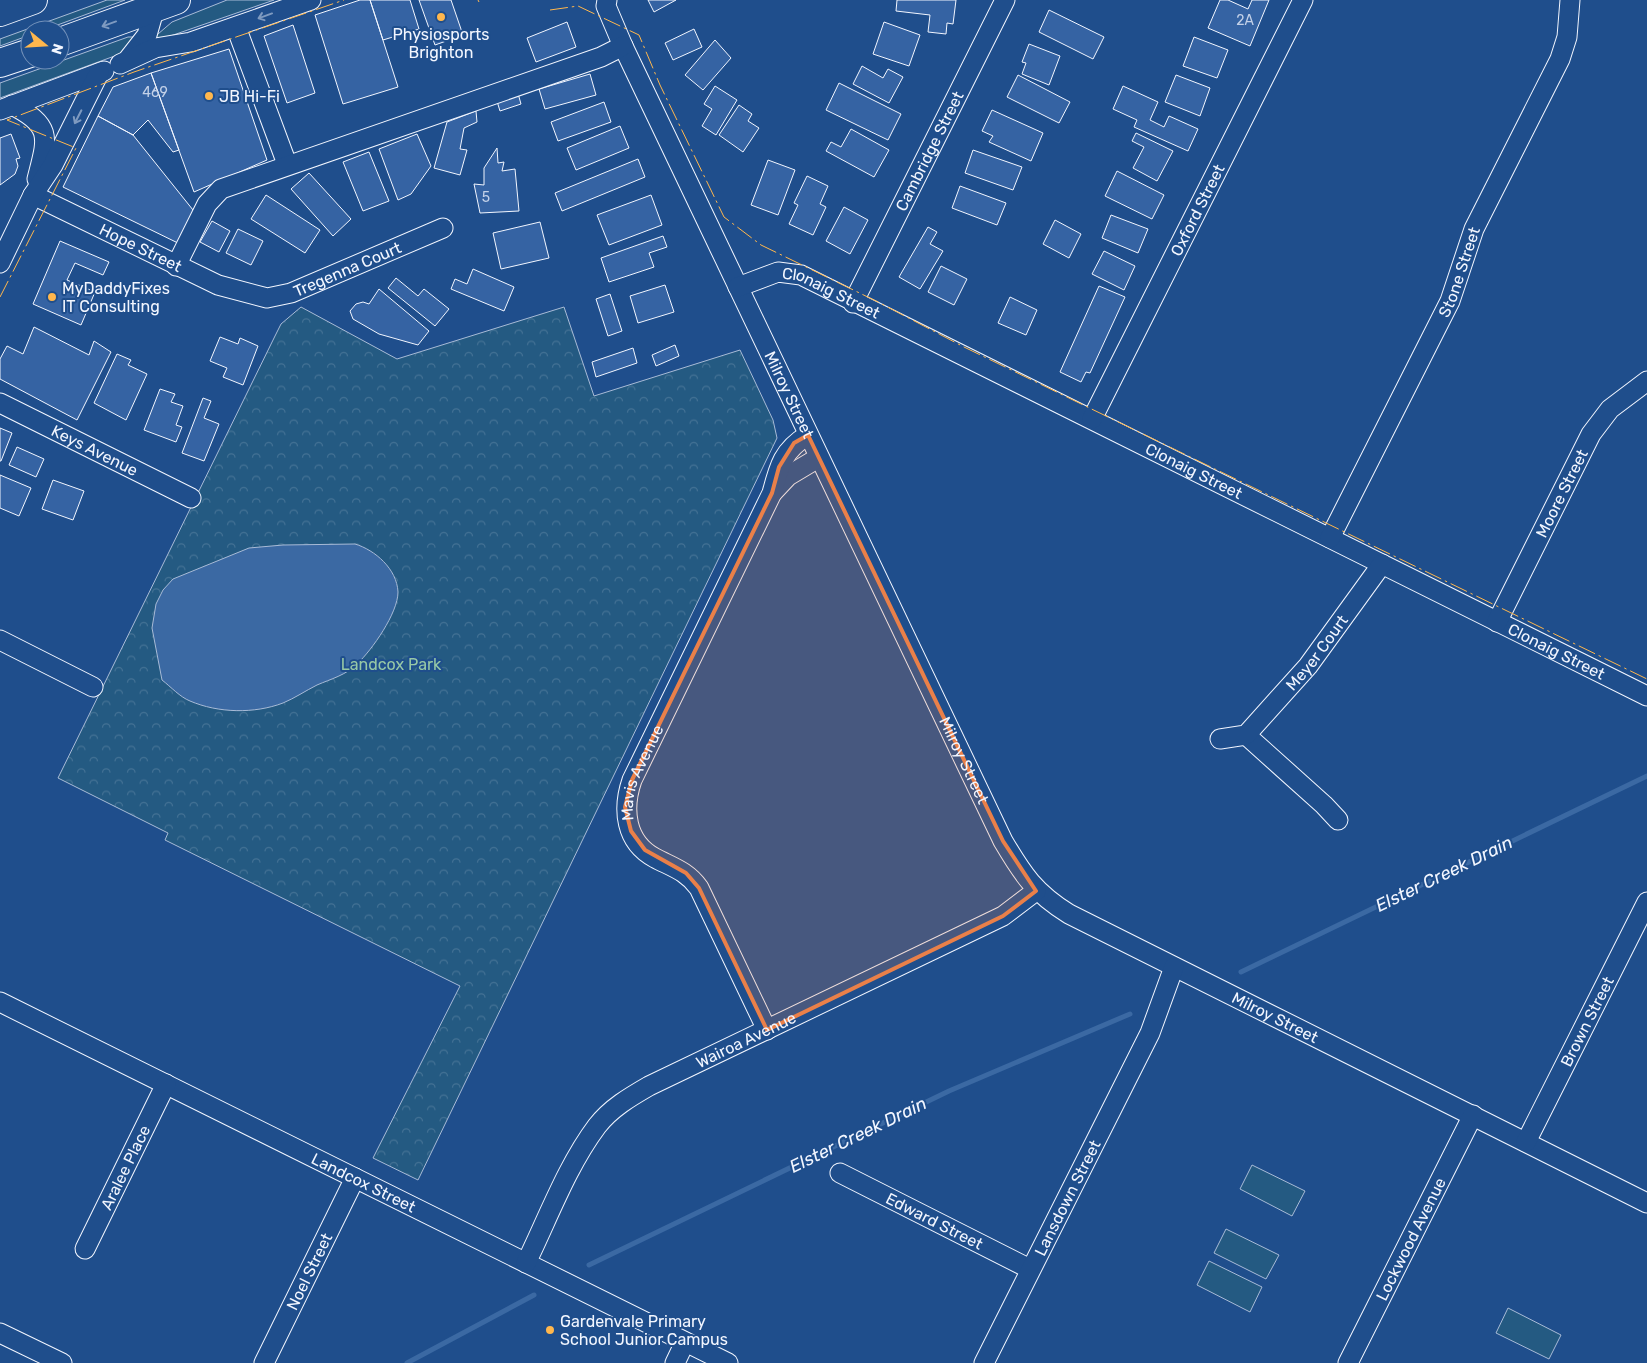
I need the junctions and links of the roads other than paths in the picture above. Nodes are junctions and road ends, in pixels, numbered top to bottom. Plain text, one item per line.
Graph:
1 (33, 0) edge
2 (311, 0) edge
3 (1005, 0) edge
4 (1303, 0) edge
5 (1570, 0) edge
6 (161, 2) edge
7 (606, 2) edge
8 (0, 12) edge
9 (236, 27) junction
10 (70, 38) edge
11 (623, 46) junction
12 (20, 56) edge
13 (0, 63) edge
14 (120, 64) junction
15 (99, 73) junction
16 (6, 108) edge
17 (287, 164) junction
18 (33, 195) junction
19 (443, 228) dead end
20 (0, 263) edge
21 (176, 266) junction
22 (738, 287) junction
23 (250, 295) joint
24 (854, 303) junction
25 (1647, 381) edge
26 (0, 403) edge
27 (1092, 419) junction
28 (808, 435) junction
29 (818, 458) junction
30 (772, 493) junction
31 (191, 498) dead end
32 (1330, 538) junction
33 (1382, 564) junction
34 (1497, 622) junction
35 (0, 640) edge
36 (93, 687) dead end
37 (1647, 696) edge
38 (1246, 735) junction
39 (1220, 739) dead end
40 (1338, 820) dead end
41 (1036, 891) junction
42 (1647, 902) edge
43 (1181, 971) junction
44 (0, 1002) edge
45 (767, 1030) junction
46 (166, 1084) junction
47 (1473, 1115) junction
48 (1526, 1142) junction
49 (840, 1173) dead end
50 (355, 1178) junction
51 (1647, 1203) edge
52 (85, 1249) dead end
53 (526, 1263) junction
54 (1030, 1269) junction
55 (0, 1332) edge
56 (685, 1342) junction
57 (62, 1363) edge
58 (264, 1363) edge
59 (675, 1363) edge
60 (728, 1363) edge
61 (984, 1363) edge
62 (1348, 1363) edge

1 - 8 highway
2 -> 9 street
3 - 24 street, Cambridge Street
4 - 27 street, Oxford Street
5 - 32 street, Stone Street
6 -> 10 highway
6 - 14 street
7 - 11 street, Milroy Street
9 - 14 street
9 - 17 street
11 - 17 street
11 - 22 street, Milroy Street
12 - 13 highway
14 - 15 street
15 - 16 street
15 -> 18 street
16 - 18 street
17 - 21 street
18 - 20 street
18 - 21 street, Hope Street
19 - 23 street, Tregenna Court
21 - 23 street, Hope Street
22 - 24 street, Clonaig Street
22 - 28 street, Milroy Street
24 - 27 street, Clonaig Street
25 - 34 street, Moore Street
26 - 31 street, Keys Avenue
27 - 32 street, Clonaig Street
28 - 29 street, Milroy Street
28 - 30 street, Mavis Avenue
29 - 30 street, Mavis Avenue
29 - 41 street, Milroy Street
30 - 45 street, Mavis Avenue
32 - 33 street, Clonaig Street
33 - 34 street, Clonaig Street
33 - 38 street, Meyer Court
34 - 37 street, Clonaig Street
35 - 36 street
38 - 39 street
38 - 40 street
41 - 43 street, Milroy Street
41 - 45 street, Wairoa Avenue
42 - 48 street, Brown Street
43 - 47 street, Milroy Street
43 - 54 street, Lansdown Street
44 - 46 street, Landcox Street
45 - 53 street, Wairoa Avenue
46 - 50 street, Landcox Street
46 - 52 street, Aralee Place
47 - 48 street, Milroy Street
47 - 62 street, Lockwood Avenue
48 - 51 street, Milroy Street
49 - 54 street, Edward Street
50 - 53 street, Landcox Street
50 - 58 street, Noel Street
53 - 56 street, Landcox Street
54 - 61 street, Lansdown Street
55 - 57 street
56 - 59 street
56 - 60 street, Landcox Street

